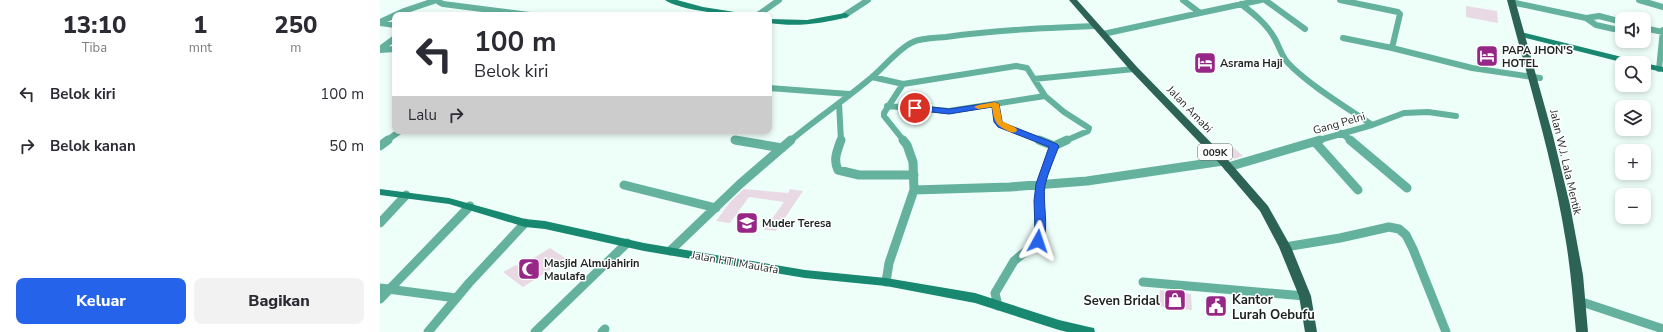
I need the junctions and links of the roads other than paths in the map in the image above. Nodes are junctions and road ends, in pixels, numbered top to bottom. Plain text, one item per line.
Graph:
1 (438, 0) edge
2 (669, 0) edge
3 (779, 0) edge
4 (868, 0) edge
5 (1073, 0) edge
6 (1184, 0) edge
7 (1261, 0) edge
8 (1265, 0) edge
9 (1340, 0) edge
10 (1639, 0) edge
11 (1514, 1) edge
12 (1241, 4) junction
13 (1663, 7) edge
14 (402, 12) edge
15 (506, 12) edge
16 (722, 12) edge
17 (762, 12) edge
18 (1200, 13) junction
19 (846, 15) joint
20 (392, 16) edge
21 (1586, 18) junction
22 (1615, 20) edge
23 (772, 21) edge
24 (380, 22) edge
25 (392, 24) edge
26 (1095, 26) junction
27 (1305, 29) dead end
28 (1614, 29) dead end
29 (1651, 30) edge
30 (1663, 33) edge
31 (1103, 34) junction
32 (1524, 37) junction
33 (1343, 38) dead end
34 (392, 40) edge
35 (1392, 48) junction
36 (392, 49) edge
37 (380, 50) edge
38 (1615, 58) edge
39 (1651, 67) edge
40 (1134, 69) junction
41 (1661, 70) edge
42 (872, 77) junction
43 (1536, 78) junction
44 (1034, 79) junction
45 (903, 84) junction
46 (772, 88) edge
47 (849, 94) junction
48 (1045, 96) junction
49 (839, 103) junction
50 (995, 104) junction
51 (887, 106) junction
52 (1456, 116) dead end
53 (1372, 125) junction
54 (396, 134) edge
55 (1341, 134) junction
56 (734, 140) dead end
57 (1316, 142) junction
58 (380, 146) edge
59 (1054, 146) junction
60 (782, 148) junction
61 (1226, 164) junction
62 (914, 176) junction
63 (1040, 184) junction
64 (624, 185) dead end
65 (1407, 188) dead end
66 (914, 190) junction
67 (1358, 190) dead end
68 (380, 192) edge
69 (406, 195) junction
70 (470, 206) junction
71 (716, 208) junction
72 (525, 223) junction
73 (380, 224) edge
74 (627, 243) junction
75 (1286, 247) junction
76 (670, 251) junction
77 (886, 282) junction
78 (1143, 282) dead end
79 (385, 288) edge
80 (1305, 296) junction
81 (456, 298) junction
82 (380, 299) edge
83 (1585, 303) junction
84 (998, 306) junction
85 (1663, 329) edge
86 (428, 332) edge
87 (536, 332) edge
88 (1089, 332) edge
89 (1311, 332) edge
90 (1446, 332) edge
91 (1582, 332) edge
92 (1589, 332) edge

1 - 14 street
1 - 15 street
2 - 16 street
3 - 17 street
4 - 19 street
5 - 26 main road, Jalan Amabi / 009K
6 - 18 street
7 - 12 street
8 - 27 street
9 - 35 street
10 - 13 street
11 - 21 street
11 - 32 main road
12 - 18 street
12 - 53 street
18 - 31 street
19 - 23 street
20 - 24 street
21 - 22 street
21 - 28 street
24 - 25 street
26 - 31 main road, Jalan Amabi / 009K
26 - 42 street
29 - 30 street
30 - 41 street
31 - 40 main road, Jalan Amabi / 009K
32 - 38 street
32 - 43 main road
33 - 35 street
34 - 37 street
35 - 43 street
36 - 37 street
39 - 41 street
40 - 44 street
40 - 61 main road, Jalan Amabi / 009K
42 - 45 street
42 - 47 street
43 - 83 main road
43 - 91 main road, Jalan W.J. Lala Mentik
44 - 45 street
44 - 48 street
45 - 51 street
46 - 47 street
47 - 49 street
48 - 50 street
48 - 59 street
49 - 60 street
49 - 62 street
50 - 51 street
50 - 59 street
51 - 62 street
52 - 53 street, Gang Pelni
53 - 55 street, Gang Pelni
54 - 58 street
55 - 57 street, Gang Pelni
55 - 65 street
56 - 60 street
57 - 61 street, Gang Pelni
57 - 67 street
59 - 63 street
60 - 71 street
61 - 63 street, Gang Pelni
61 - 75 main road, Jalan Amabi / 009K
62 - 66 street
63 - 66 street, Gang Pelni
63 - 84 street
64 - 71 street
66 - 77 street
68 - 69 street, Jalan HTI Maulafa
69 - 70 street, Jalan HTI Maulafa
69 - 73 street
70 - 72 street, Jalan HTI Maulafa
70 - 79 street
71 - 76 street
72 - 74 street, Jalan HTI Maulafa
72 - 81 street
74 - 76 street, Jalan HTI Maulafa
74 - 87 street
75 - 80 main road, Jalan Amabi / 009K
75 - 90 street
76 - 77 street, Jalan HTI Maulafa
77 - 84 street, Jalan HTI Maulafa
78 - 80 street
79 - 81 street
79 - 82 street
80 - 89 main road, Jalan Amabi / 009K
81 - 86 street
83 - 85 street
83 - 92 main road
84 - 88 street, Jalan HTI Maulafa

